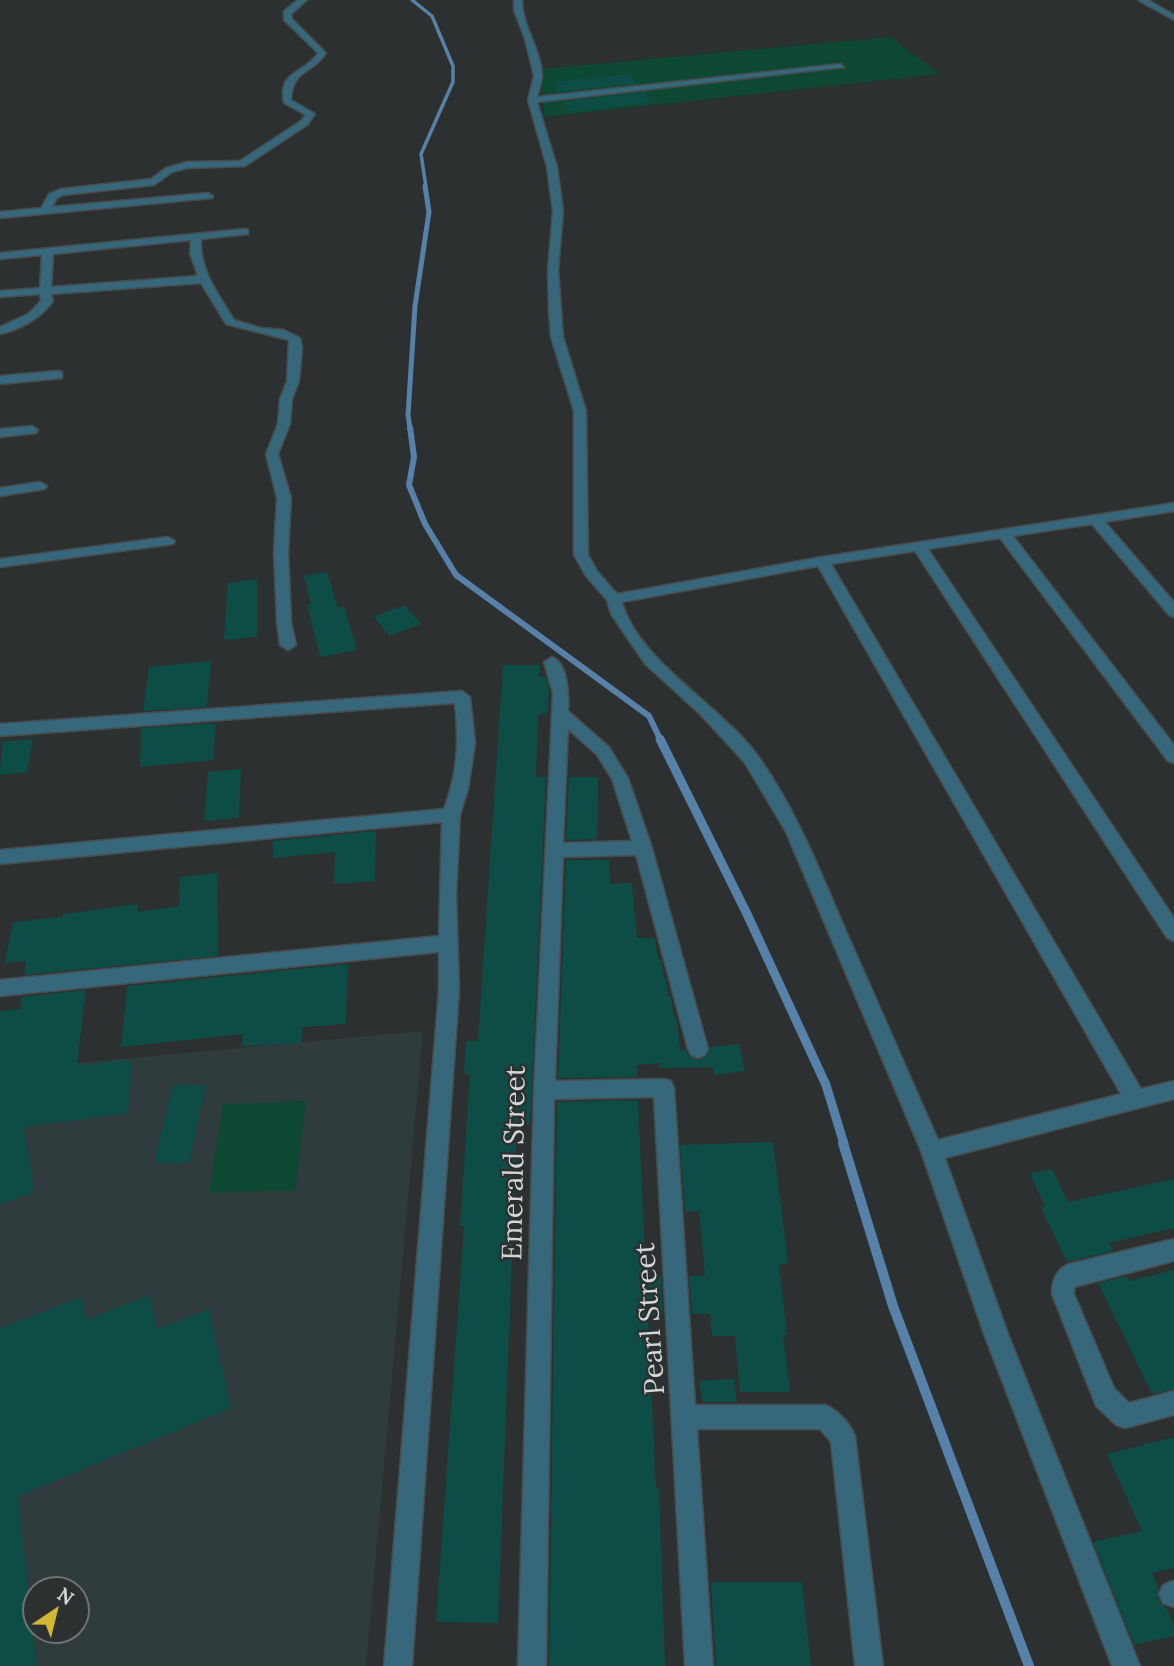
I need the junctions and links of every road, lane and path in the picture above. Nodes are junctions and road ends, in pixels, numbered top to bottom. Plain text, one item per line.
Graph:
1 (303, 0) edge
2 (518, 0) edge
3 (1142, 0) edge
4 (1174, 18) edge
5 (840, 66) dead end
6 (532, 100) junction
7 (208, 196) dead end
8 (46, 211) junction
9 (0, 215) edge
10 (244, 232) dead end
11 (196, 237) junction
12 (48, 251) junction
13 (0, 256) edge
14 (204, 279) junction
15 (45, 290) junction
16 (0, 295) edge
17 (0, 331) edge
18 (58, 375) dead end
19 (0, 380) edge
20 (32, 430) dead end
21 (0, 433) edge
22 (40, 486) dead end
23 (0, 492) edge
24 (1174, 507) edge
25 (1095, 519) junction
26 (1004, 533) junction
27 (168, 541) dead end
28 (919, 546) junction
29 (822, 561) junction
30 (0, 563) edge
31 (614, 599) junction
32 (1174, 612) edge
33 (288, 646) dead end
34 (552, 662) dead end
35 (561, 714) junction
36 (0, 730) edge
37 (1174, 757) edge
38 (451, 815) junction
39 (643, 848) junction
40 (554, 850) junction
41 (0, 857) edge
42 (1174, 933) edge
43 (448, 943) junction
44 (0, 988) edge
45 (698, 1049) dead end
46 (544, 1090) junction
47 (1174, 1090) edge
48 (1135, 1098) junction
49 (932, 1151) junction
50 (1174, 1250) edge
51 (1174, 1403) edge
52 (685, 1417) junction
53 (398, 1666) edge
54 (532, 1666) edge
55 (699, 1666) edge
56 (869, 1666) edge
57 (1126, 1666) edge

1 - 8 street
2 - 6 street
3 - 4 street
5 - 6 street
6 - 31 street
7 - 8 street
8 - 9 street
10 - 11 street
11 - 12 street
11 - 14 street
12 - 13 street
12 - 15 street
14 - 15 street
14 - 33 street
15 - 16 street
15 - 17 street
18 - 19 street
20 - 21 street
22 - 23 street
24 - 25 street
25 - 26 street
25 - 32 street
26 - 28 street
26 - 37 street
27 - 30 street
28 - 29 street
28 - 42 street
29 - 31 street
29 - 48 street
31 - 49 street
34 - 35 street, Emerald Street
35 - 39 street
35 - 40 street, Emerald Street
36 - 38 street
38 - 41 street
38 - 43 street
39 - 40 street
39 - 45 street
40 - 46 street, Emerald Street
43 - 44 street
43 - 53 street
46 - 52 street, Pearl Street
46 - 54 street, Emerald Street
47 - 48 street
48 - 49 street
49 - 57 street
50 - 51 street
52 - 55 street, Pearl Street
52 - 56 street

